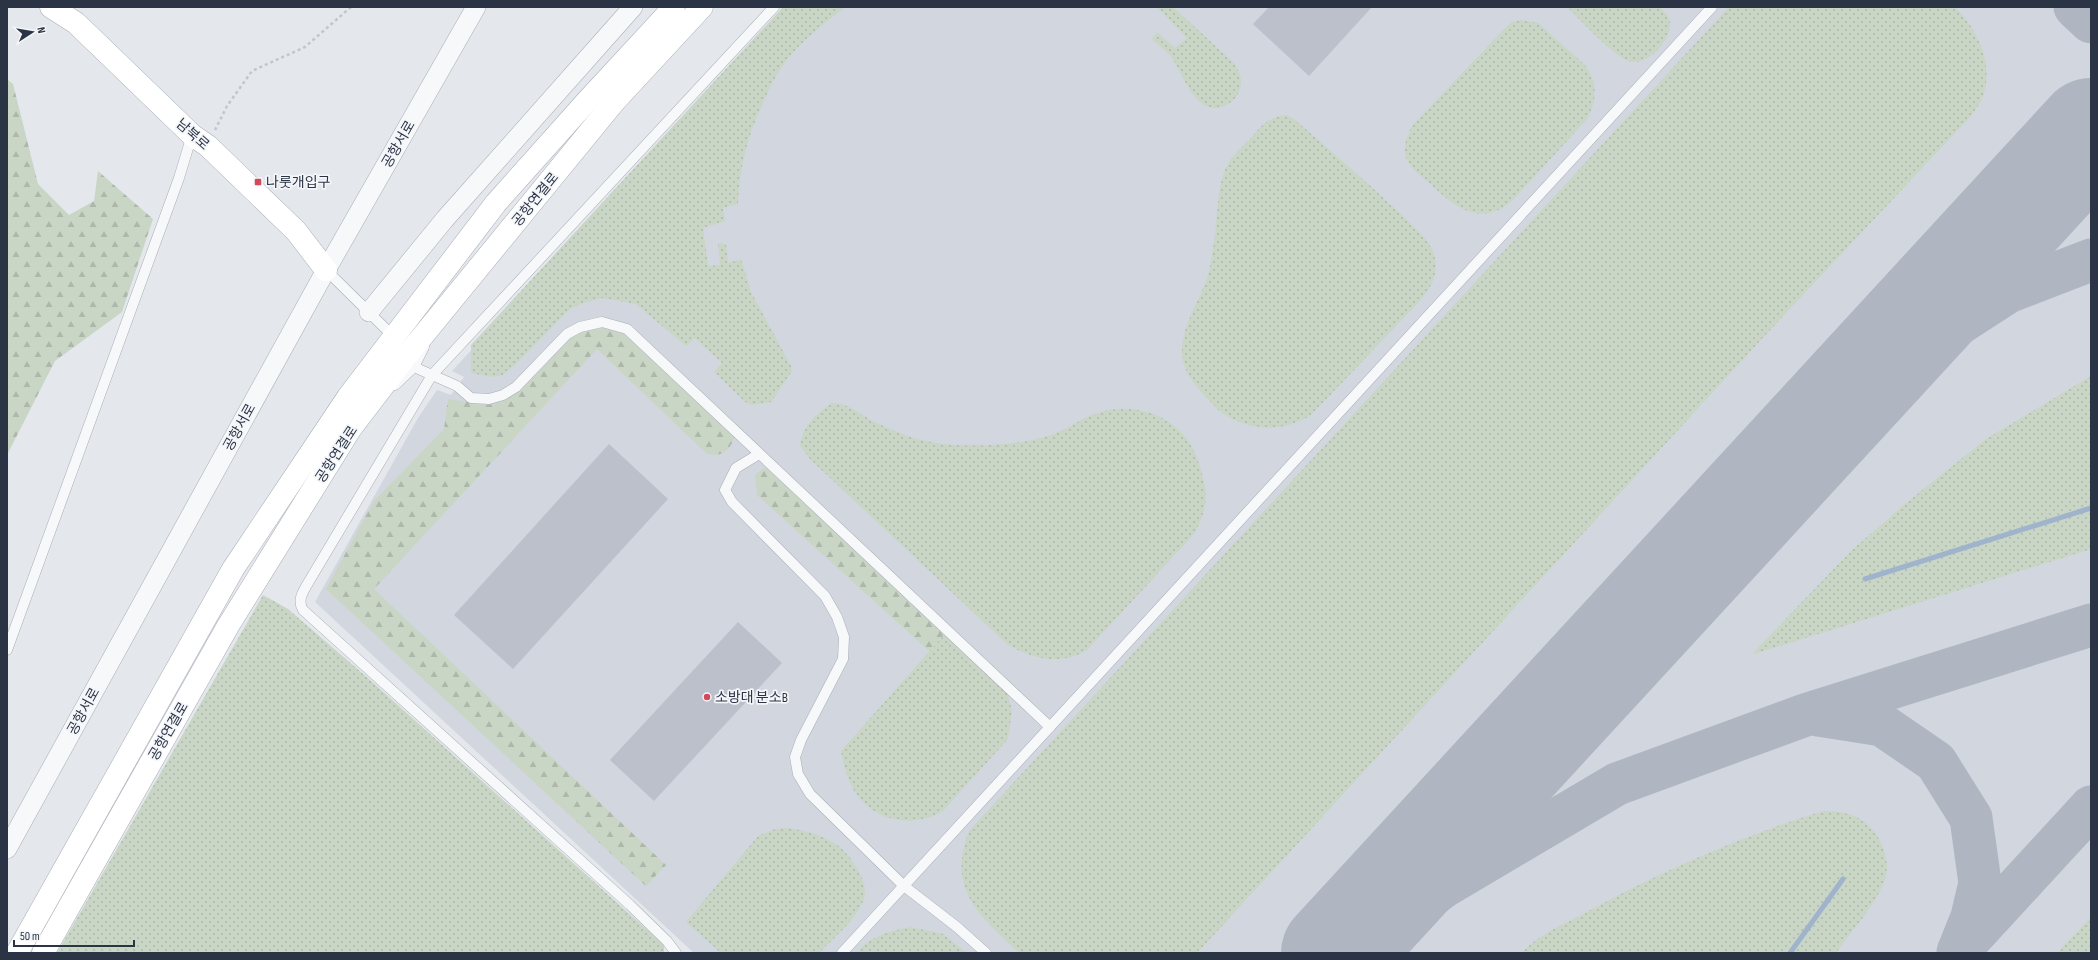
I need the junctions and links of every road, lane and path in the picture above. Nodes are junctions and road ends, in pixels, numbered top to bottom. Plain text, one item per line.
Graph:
1 (51, 7) edge
2 (351, 7) edge
3 (476, 7) edge
4 (633, 7) edge
5 (674, 7) edge
6 (702, 7) edge
7 (774, 7) edge
8 (1712, 7) edge
9 (200, 140) junction
10 (326, 270) junction
11 (446, 308) junction
12 (369, 312) junction
13 (394, 336) junction
14 (414, 367) junction
15 (432, 375) junction
16 (351, 428) junction
17 (759, 454) junction
18 (7, 650) edge
19 (1050, 727) junction
20 (7, 849) edge
21 (904, 886) junction
22 (17, 953) edge
23 (43, 953) edge
24 (676, 953) edge
25 (842, 953) edge
26 (986, 953) edge

1 - 9 street, 남북로
2 - 9 path
3 - 10 street, 공항서로
4 - 12 street
5 - 13 street, 공항연결로
6 - 11 street, 공항연결로
7 - 15 lane
8 - 19 lane
9 - 10 street, 남북로
9 - 18 lane
10 - 12 lane
10 - 20 street, 공항서로
11 - 14 lane
11 - 16 street, 공항연결로
12 - 13 lane
13 - 22 street, 공항연결로
14 - 15 lane
14 - 16 lane
15 - 17 lane
15 - 24 lane
16 - 23 street, 공항연결로
17 - 19 lane
17 - 21 lane
19 - 21 lane
21 - 25 lane
21 - 26 lane

